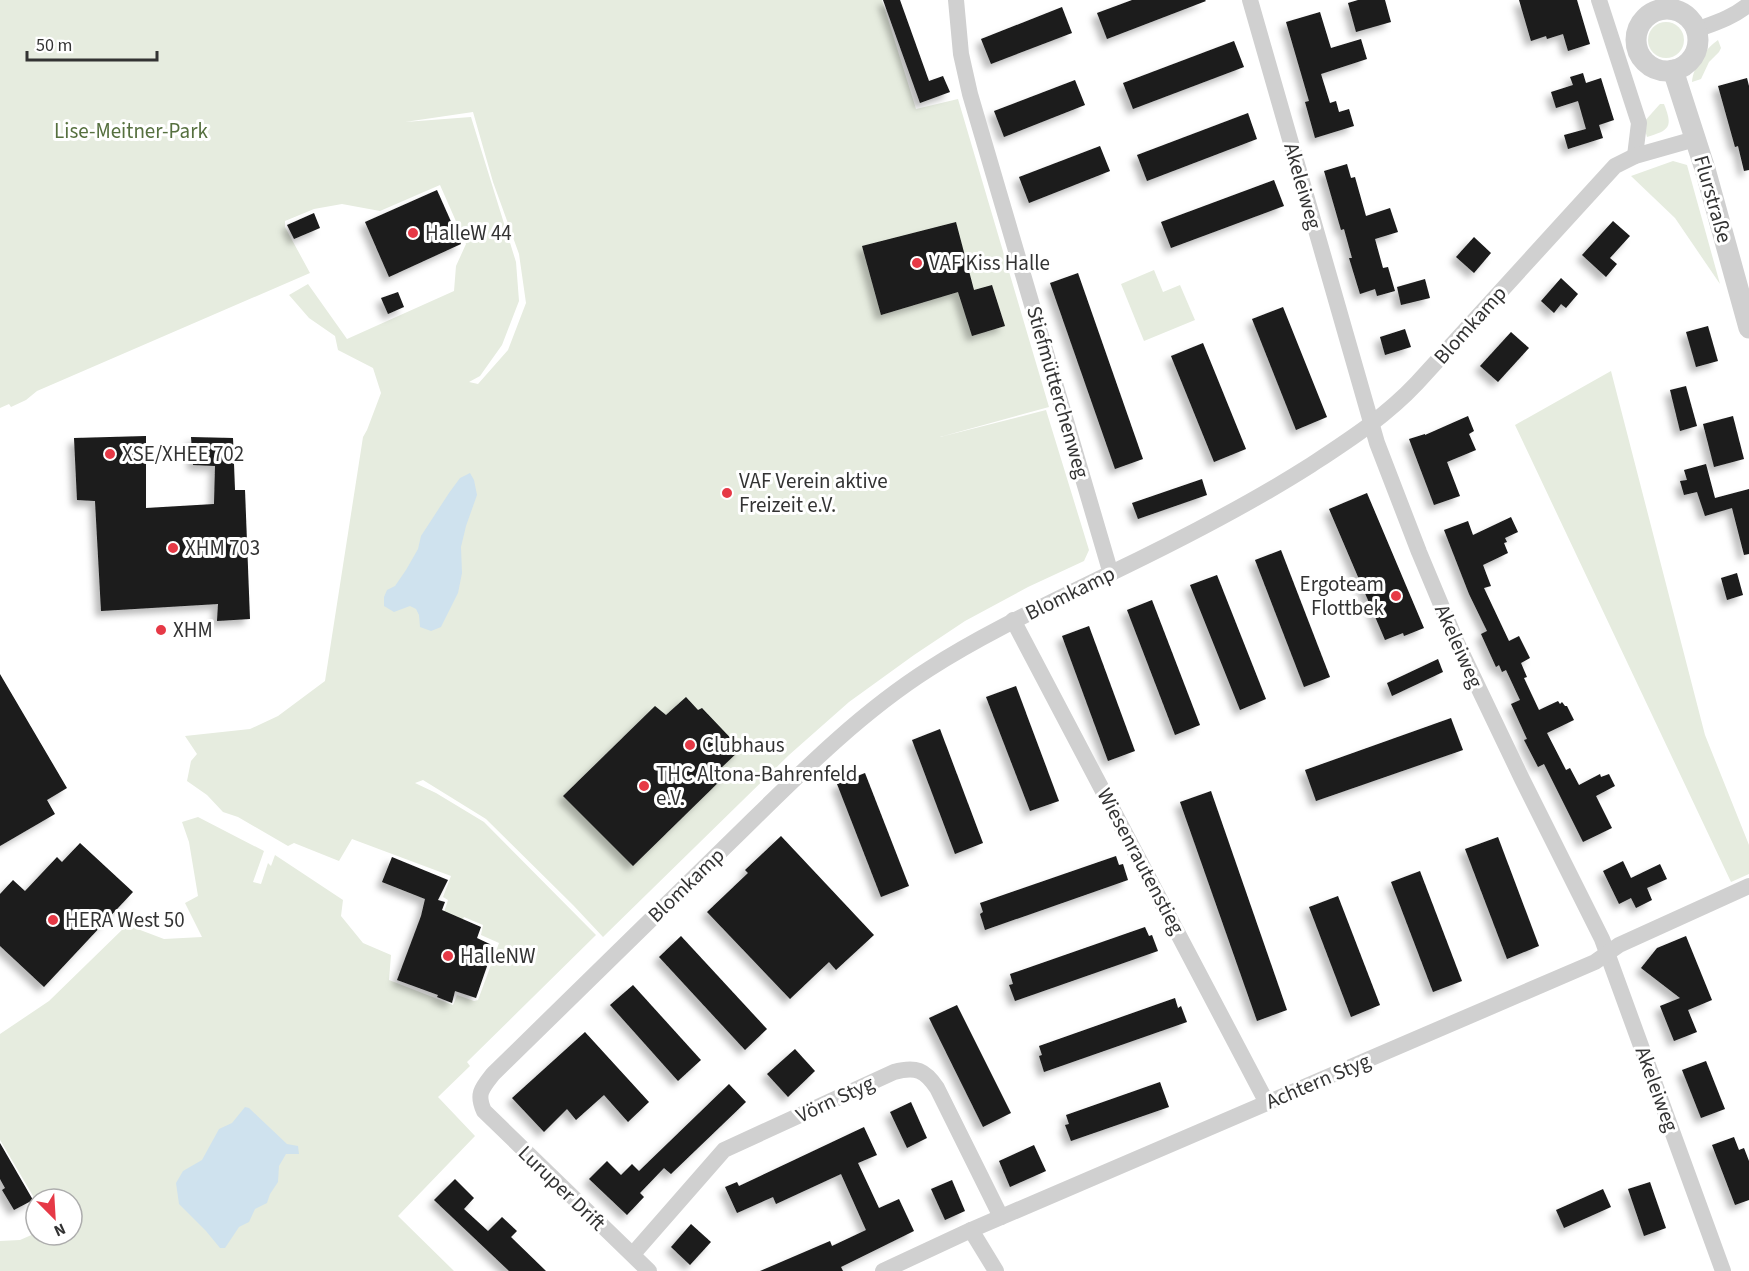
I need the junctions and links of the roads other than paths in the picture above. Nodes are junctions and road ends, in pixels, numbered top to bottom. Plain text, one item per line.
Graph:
1 (956, 0) edge
2 (1250, 0) edge
3 (1599, 0) edge
4 (1749, 4) edge
5 (1655, 6) edge
6 (1696, 30) junction
7 (1673, 70) junction
8 (1695, 139) junction
9 (1635, 156) junction
10 (1749, 328) edge
11 (1372, 425) junction
12 (1111, 574) junction
13 (1013, 620) junction
14 (1749, 886) edge
15 (1608, 953) junction
16 (480, 1101) joint
17 (1267, 1103) junction
18 (1001, 1217) junction
19 (972, 1230) junction
20 (633, 1254) junction
21 (650, 1271) edge
22 (883, 1271) edge
23 (996, 1271) edge
24 (1723, 1271) edge

1 - 12 street, Stiefmütterchenweg
2 - 11 street, Akeleiweg
3 - 9 street
4 - 6 street
5 - 6 street
5 - 7 street
6 - 7 street
7 - 8 street, Flurstraße
8 - 9 street, Blomkamp
8 - 10 street, Flurstraße
9 - 11 street, Blomkamp
11 - 12 street, Blomkamp
11 - 15 street, Akeleiweg
12 - 13 street, Blomkamp
13 - 16 street, Blomkamp
13 - 17 street, Wiesenrautenstieg
14 - 15 street, Achtern Styg
15 - 17 street, Achtern Styg
15 - 24 street, Akeleiweg
16 - 20 street, Luruper Drift
17 - 18 street, Achtern Styg
18 - 19 street, Achtern Styg
18 - 20 street, Vörn Styg
19 - 22 street, Achtern Styg
19 - 23 street
20 - 21 street, Luruper Drift

